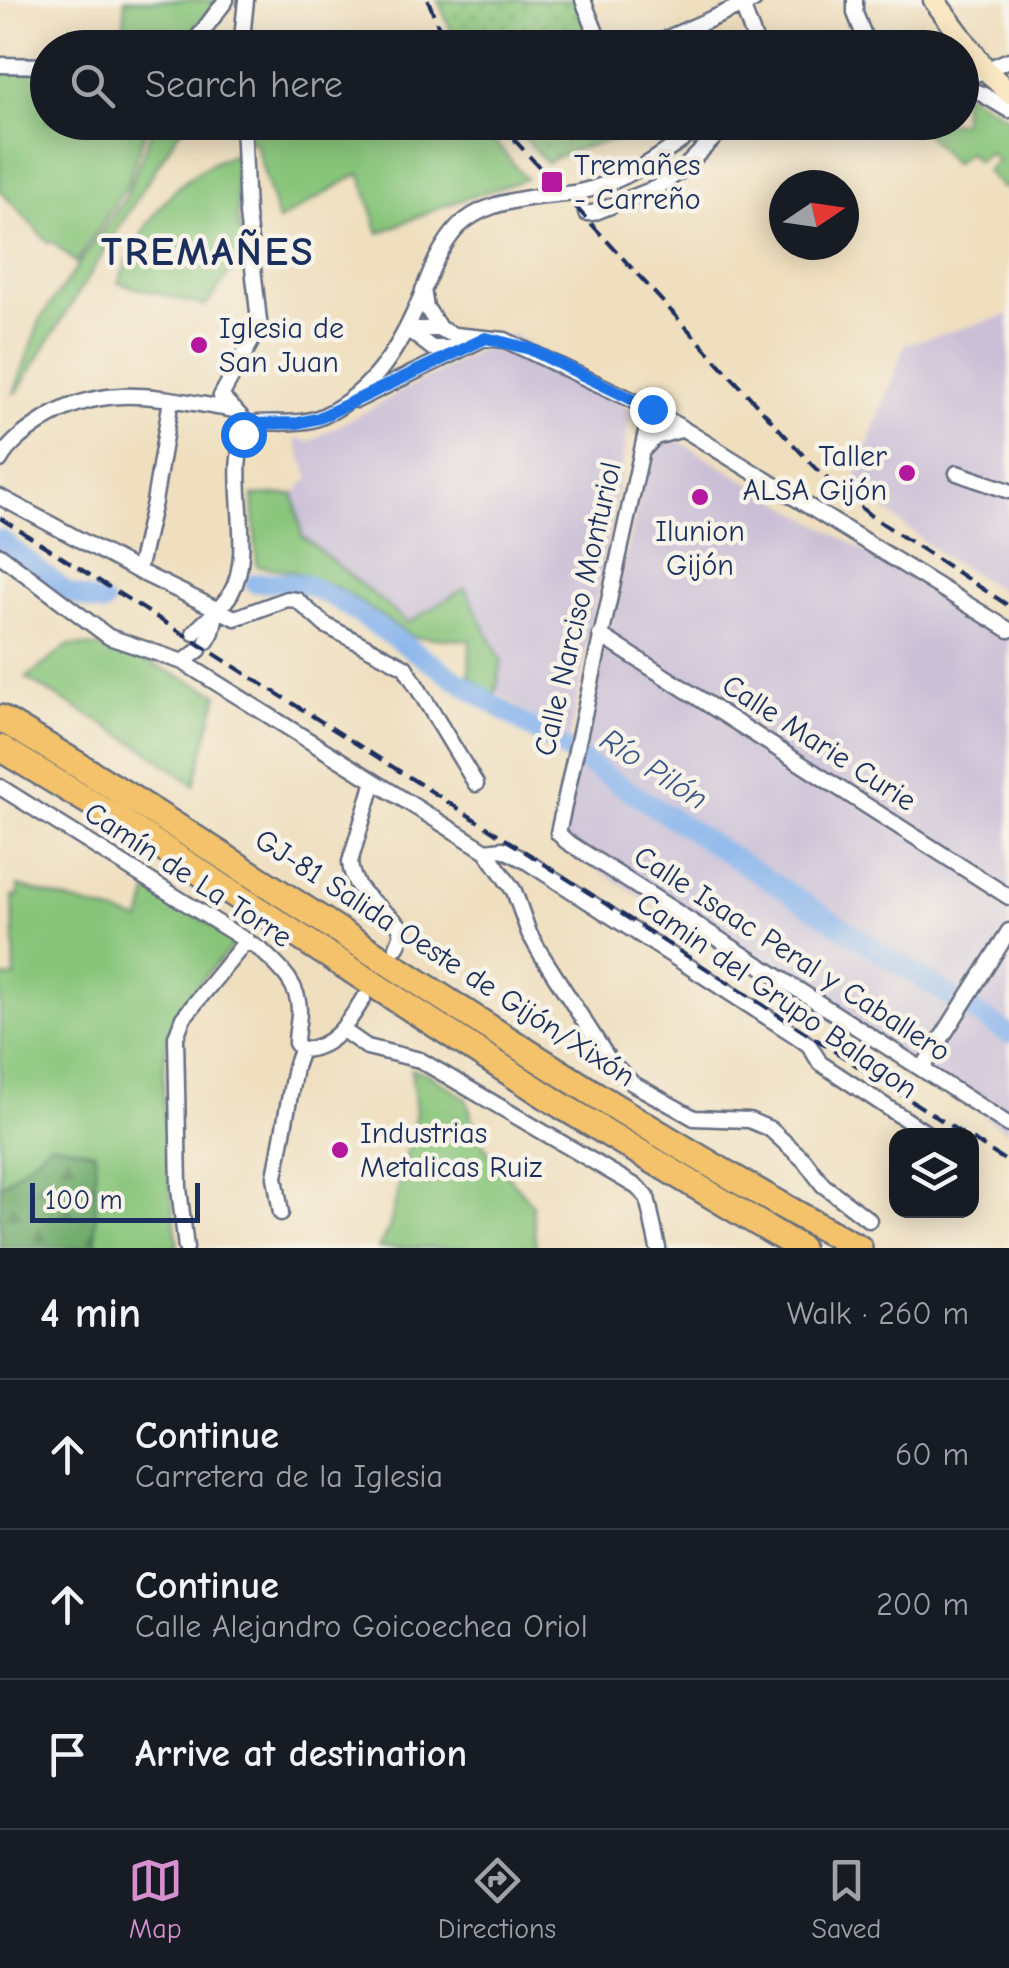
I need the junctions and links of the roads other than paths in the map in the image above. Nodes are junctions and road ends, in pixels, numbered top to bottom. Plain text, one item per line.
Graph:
1 (226, 0) edge
2 (246, 0) edge
3 (582, 0) edge
4 (855, 0) edge
5 (941, 1) edge
6 (745, 2) edge
7 (204, 30) edge
8 (243, 30) edge
9 (594, 30) edge
10 (684, 30) edge
11 (753, 30) edge
12 (862, 30) edge
13 (956, 30) edge
14 (1009, 60) edge
15 (979, 62) edge
16 (0, 65) edge
17 (30, 66) edge
18 (986, 70) junction
19 (979, 71) edge
20 (979, 93) edge
21 (1009, 93) edge
22 (1009, 110) edge
23 (244, 140) edge
24 (681, 140) edge
25 (712, 140) edge
26 (586, 213) dead end
27 (423, 290) junction
28 (407, 328) junction
29 (440, 329) junction
30 (486, 338) junction
31 (462, 348) junction
32 (171, 400) junction
33 (338, 408) junction
34 (652, 409) junction
35 (236, 410) junction
36 (248, 424) junction
37 (684, 430) junction
38 (642, 450) junction
39 (0, 460) edge
40 (957, 473) dead end
41 (1009, 491) edge
42 (0, 497) edge
43 (0, 555) edge
44 (138, 571) junction
45 (218, 610) junction
46 (1009, 630) edge
47 (600, 635) junction
48 (194, 647) junction
49 (0, 718) edge
50 (0, 748) edge
51 (374, 781) junction
52 (476, 784) dead end
53 (0, 787) edge
54 (558, 821) joint
55 (486, 851) junction
56 (1009, 897) edge
57 (1009, 931) edge
58 (247, 940) junction
59 (397, 947) dead end
60 (363, 1000) dead end
61 (344, 1031) junction
62 (302, 1050) junction
63 (922, 1069) junction
64 (1009, 1125) edge
65 (919, 1128) edge
66 (281, 1214) dead end
67 (869, 1220) dead end
68 (186, 1248) edge
69 (658, 1248) edge
70 (800, 1248) edge
71 (859, 1248) edge

1 - 7 street
2 - 8 street
3 - 9 street
4 - 12 street
5 - 13 street
6 - 10 street
6 - 11 street
14 - 18 street
15 - 18 street
16 - 17 street
18 - 19 street
18 - 21 street
20 - 22 street
23 - 35 street
24 - 27 street, bridge
25 - 26 street
27 - 28 street
27 - 29 street
28 - 29 street
28 - 31 street
28 - 33 street
29 - 30 street
30 - 31 street
30 - 34 street
31 - 33 street
32 - 35 street
32 - 39 street
32 - 44 street
33 - 36 street
34 - 37 street
34 - 38 street, Calle Narciso Monturiol
35 - 36 street
36 - 45 street
37 - 38 street
37 - 46 street
38 - 47 street, Calle Narciso Monturiol
40 - 41 street
42 - 44 street
43 - 48 street
44 - 45 street
45 - 48 street
45 - 52 street
47 - 54 street, Calle Narciso Monturiol
47 - 56 street, Calle Marie Curie
48 - 51 street
49 - 71 highway, GJ-81 Salida Oeste de Gijón/Xixón
50 - 70 highway
51 - 55 street
51 - 59 street
53 - 58 street, Camín de La Torre
54 - 63 street, Calle Isaac Peral y Caballero
55 - 65 street, Camin del Grupo Balagon
55 - 67 street
57 - 63 street
58 - 62 street, Camín de La Torre
58 - 68 street
60 - 61 street
61 - 62 street
61 - 69 street
62 - 66 street
63 - 64 street, Calle Isaac Peral y Caballero

